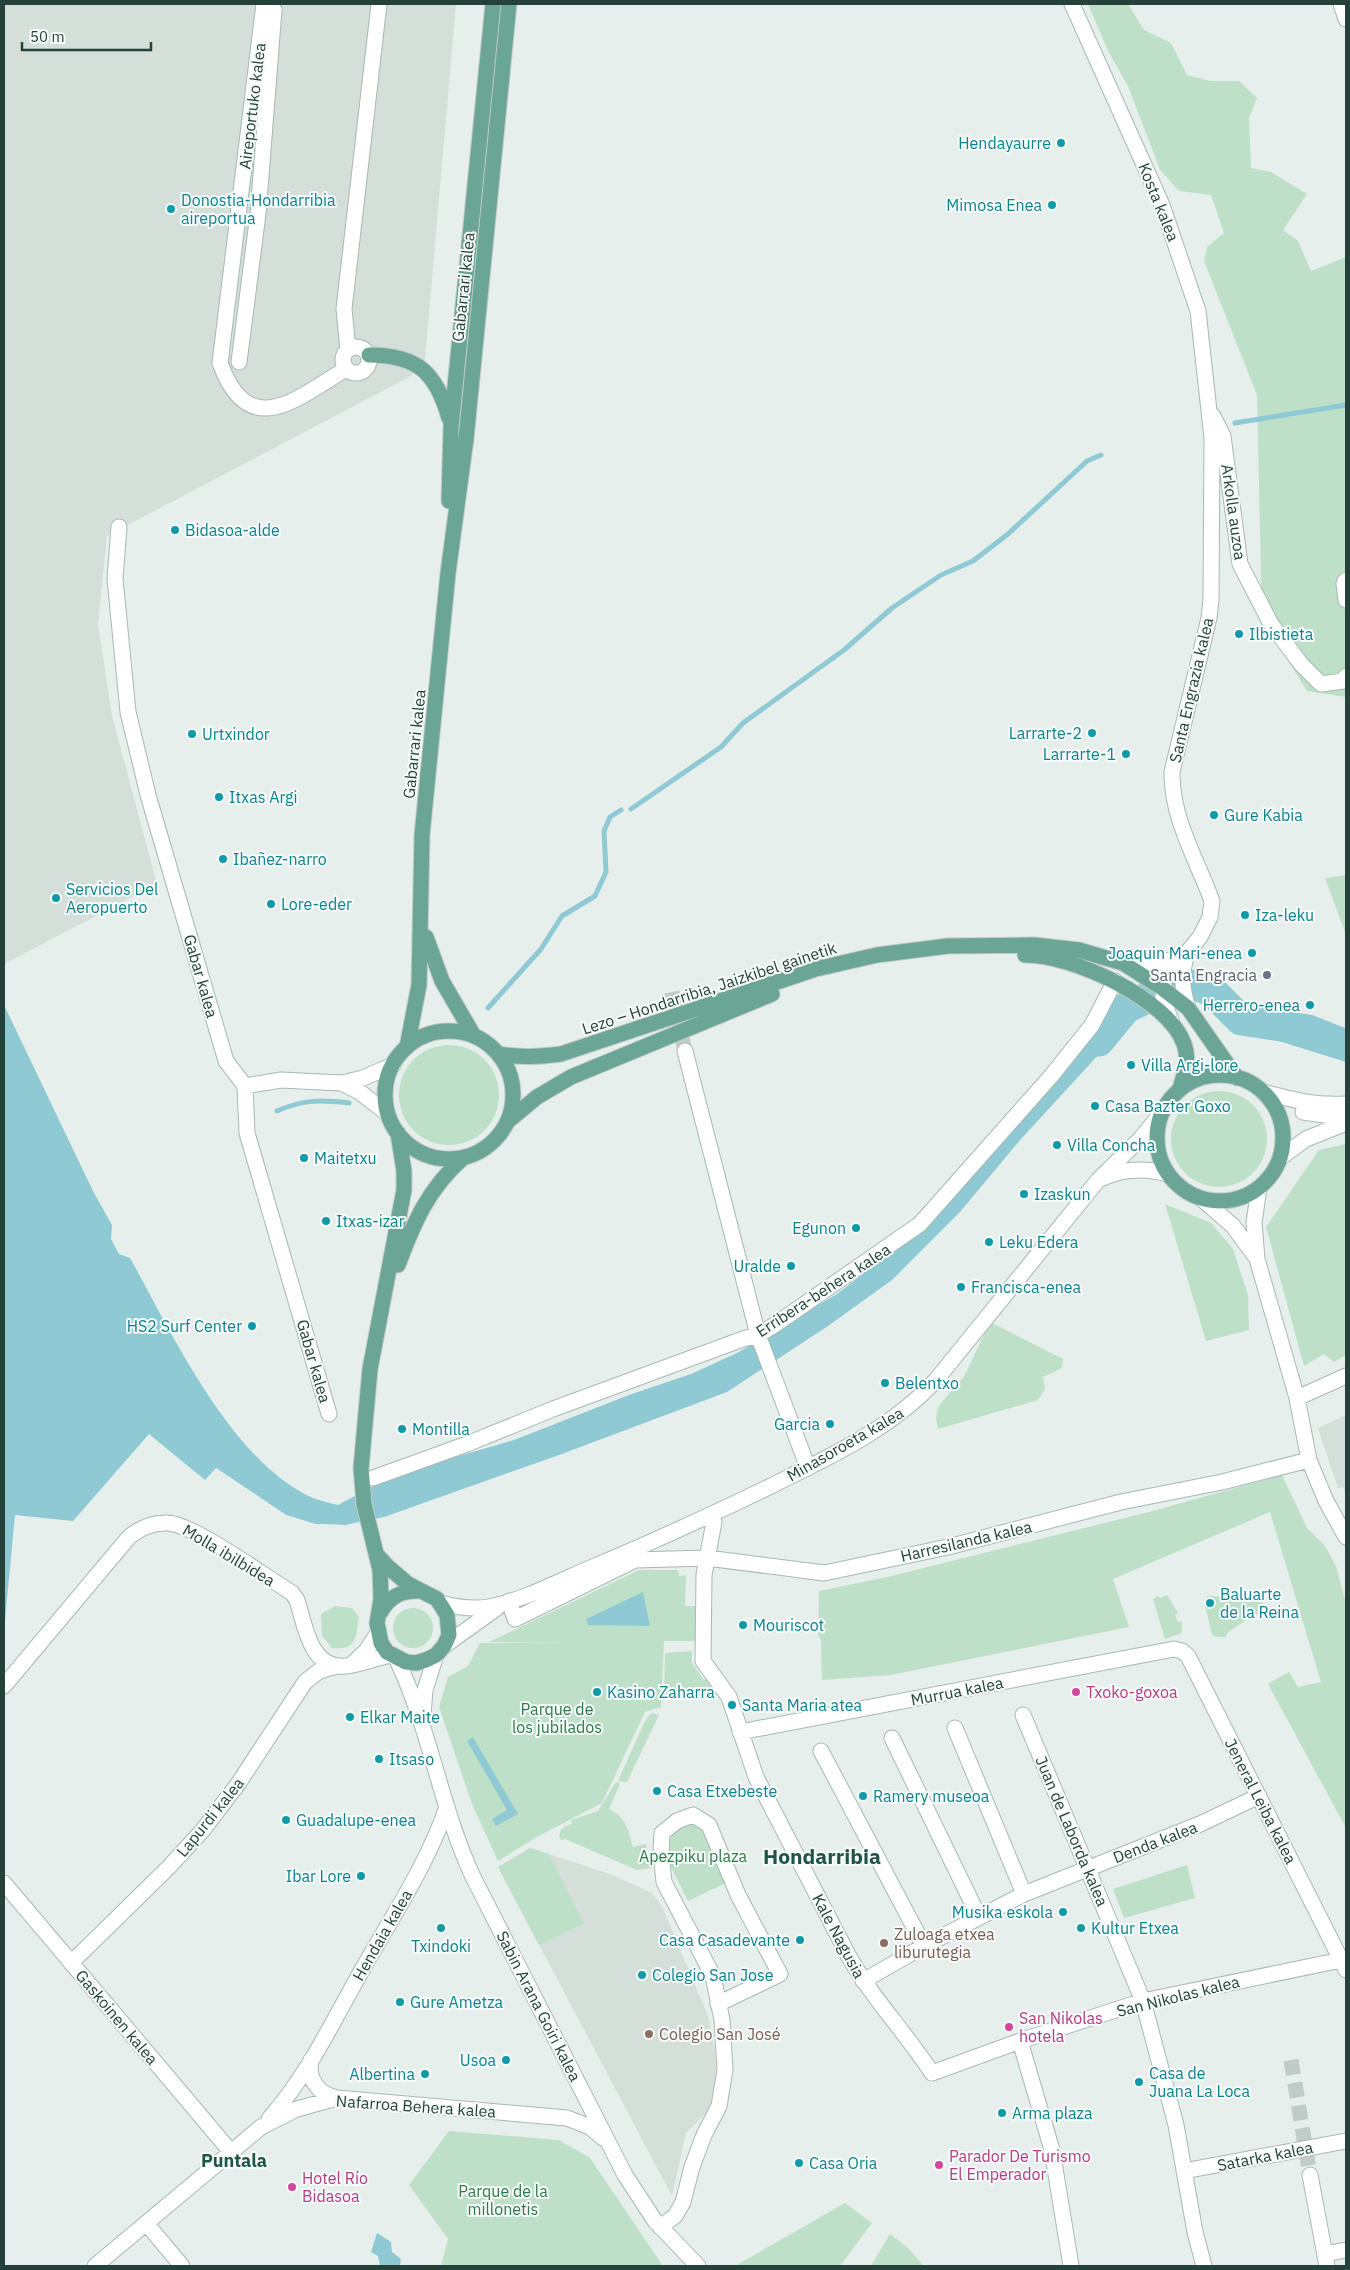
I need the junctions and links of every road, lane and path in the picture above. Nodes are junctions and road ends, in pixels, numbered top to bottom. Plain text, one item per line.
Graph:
1 (264, 4) edge
2 (274, 4) edge
3 (379, 4) edge
4 (493, 4) edge
5 (501, 4) edge
6 (509, 4) edge
7 (1072, 4) edge
8 (1341, 4) edge
9 (1346, 19) edge
10 (507, 28) junction
11 (348, 350) junction
12 (369, 355) junction
13 (239, 362) dead end
14 (346, 369) junction
15 (1210, 410) junction
16 (451, 427) junction
17 (119, 528) dead end
18 (448, 573) junction
19 (1346, 580) edge
20 (1346, 600) edge
21 (1346, 676) edge
22 (421, 920) junction
23 (1186, 956) junction
24 (1123, 963) junction
25 (1163, 984) junction
26 (1120, 985) junction
27 (1191, 1012) junction
28 (1174, 1026) junction
29 (474, 1036) junction
30 (408, 1047) junction
31 (685, 1051) tunnel mouth
32 (498, 1054) junction
33 (393, 1065) junction
34 (1237, 1078) junction
35 (342, 1083) junction
36 (245, 1086) junction
37 (1180, 1089) junction
38 (1268, 1098) junction
39 (1346, 1104) edge
40 (1163, 1111) junction
41 (388, 1114) junction
42 (1346, 1118) edge
43 (507, 1122) junction
44 (1346, 1123) edge
45 (398, 1133) junction
46 (463, 1158) junction
47 (1280, 1158) junction
48 (1168, 1174) junction
49 (1099, 1179) junction
50 (1259, 1187) junction
51 (1202, 1199) junction
52 (1257, 1259) junction
53 (381, 1308) junction
54 (758, 1337) junction
55 (1346, 1376) edge
56 (1297, 1398) junction
57 (329, 1414) dead end
58 (1309, 1460) junction
59 (808, 1468) junction
60 (373, 1478) dead end
61 (712, 1515) junction
62 (1346, 1537) edge
63 (378, 1556) junction
64 (707, 1558) junction
65 (419, 1591) junction
66 (509, 1601) junction
67 (440, 1603) junction
68 (380, 1613) junction
69 (378, 1633) junction
70 (1174, 1649) joint
71 (440, 1650) junction
72 (394, 1657) junction
73 (339, 1665) junction
74 (4, 1686) edge
75 (1023, 1714) dead end
76 (423, 1724) junction
77 (955, 1728) dead end
78 (740, 1732) junction
79 (892, 1738) dead end
80 (821, 1751) dead end
81 (1259, 1796) junction
82 (447, 1807) junction
83 (1088, 1868) junction
84 (4, 1882) edge
85 (1024, 1894) junction
86 (979, 1917) junction
87 (924, 1946) junction
88 (71, 1963) junction
89 (1344, 1965) edge
90 (862, 1981) junction
91 (1143, 2001) junction
92 (718, 2004) junction
93 (1020, 2041) junction
94 (311, 2060) junction
95 (932, 2073) joint
96 (337, 2098) junction
97 (261, 2127) junction
98 (608, 2141) junction
99 (1346, 2141) edge
100 (231, 2152) junction
101 (1184, 2171) junction
102 (1310, 2175) tunnel mouth
103 (146, 2223) junction
104 (660, 2227) junction
105 (1346, 2250) edge
106 (1326, 2260) edge
107 (696, 2265) edge
108 (95, 2266) edge
109 (182, 2266) edge
110 (1071, 2266) edge
111 (1204, 2266) edge

1 - 14 street, Aireportuko kalea
2 - 13 street, Aireportuko kalea
3 - 11 street
4 - 16 main road, Gabarrari kalea
5 - 10 main road
6 - 10 main road, Gabarrari kalea
7 - 15 street, Kosta kalea
8 - 9 street
10 - 18 main road, Gabarrari kalea
11 - 12 street
11 - 14 street
12 - 14 street
12 - 16 main road
15 - 21 street, Arkolla auzoa
15 - 23 street, Santa Engrazia kalea
16 - 18 main road, Gabarrari kalea
17 - 36 street, Gabar kalea
18 - 22 main road, Gabarrari kalea
19 - 20 street
22 - 29 main road
22 - 30 main road, Gabarrari kalea
23 - 24 street
23 - 25 street
23 - 27 street
24 - 25 main road, Lezo – Hondarribia, Jaizkibel gainetik
24 - 32 main road, Lezo – Hondarribia, Jaizkibel gainetik
25 - 27 main road, Lezo – Hondarribia, Jaizkibel gainetik
25 - 28 street
26 - 28 main road, Lezo – Hondarribia, Jaizkibel gainetik
26 - 43 main road, Lezo – Hondarribia, Jaizkibel gainetik
26 - 54 street, Erribera-behera kalea
27 - 34 main road, Lezo – Hondarribia, Jaizkibel gainetik
28 - 37 main road
29 - 30 main road
29 - 32 main road
30 - 33 main road
31 - 54 street
32 - 43 main road
33 - 35 street
33 - 41 main road
34 - 37 main road
34 - 38 main road
35 - 36 street
35 - 41 street
36 - 57 street, Gabar kalea
37 - 40 main road
38 - 39 street
38 - 42 street
38 - 47 main road
40 - 48 main road
40 - 49 street, Minasoroeta kalea
41 - 45 main road
43 - 46 main road
44 - 47 street
45 - 46 main road
45 - 53 main road
46 - 53 main road
47 - 50 main road
48 - 49 street
48 - 51 main road
49 - 59 street, Minasoroeta kalea
50 - 51 main road
50 - 52 street
51 - 52 street
52 - 56 street
53 - 63 main road
54 - 59 street
54 - 60 street, Erribera-behera kalea
55 - 56 street
56 - 58 street
58 - 62 street
58 - 64 street, Harresilanda kalea
59 - 61 street, Minasoroeta kalea
61 - 64 street, Kale Nagusia
61 - 66 street, Minasoroeta kalea
63 - 65 main road
63 - 68 main road
64 - 66 street, Harresilanda kalea
64 - 78 street, Kale Nagusia
65 - 67 main road
65 - 68 main road
66 - 67 street, Minasoroeta kalea
66 - 71 street, Minasoroeta kalea
67 - 71 main road
68 - 69 main road
69 - 72 main road
69 - 73 street
70 - 78 street, Murrua kalea
70 - 81 street, Jeneral Leiba kalea
71 - 72 main road
71 - 76 street, Sabin Arana Goiri kalea
72 - 73 street, Lapurdi kalea
72 - 76 street, Sabin Arana Goiri kalea
73 - 74 street, Molla ibilbidea
73 - 88 street, Lapurdi kalea
75 - 83 street, Juan de Laborda kalea
76 - 82 street, Sabin Arana Goiri kalea
77 - 85 street
78 - 90 street, Kale Nagusia
79 - 86 street
80 - 87 street
81 - 83 street, Denda kalea
81 - 89 street, Jeneral Leiba kalea
82 - 94 street, Hendaia kalea
82 - 98 street, Sabin Arana Goiri kalea
83 - 85 street, Denda kalea
83 - 91 street, Juan de Laborda kalea
84 - 88 street, Gaskoinen kalea
85 - 86 street, Denda kalea
86 - 87 street, Denda kalea
87 - 90 street, Denda kalea
88 - 100 street, Gaskoinen kalea
89 - 91 street, San Nikolas kalea
90 - 95 street, Kale Nagusia
91 - 93 street, San Nikolas kalea
91 - 101 street, Juan de Laborda kalea
92 - 92 street
92 - 104 street
93 - 95 street, San Nikolas kalea
93 - 110 street
94 - 96 street
94 - 97 street, Hendaia kalea
96 - 97 street, Nafarroa Behera kalea
96 - 98 street, Nafarroa Behera kalea
97 - 100 street, Nafarroa Behera kalea
98 - 104 street, Sabin Arana Goiri kalea
99 - 101 street, Satarka kalea
100 - 103 street, Nafarroa Behera kalea
101 - 111 street, Juan de Laborda kalea
102 - 106 street
103 - 108 street, Nafarroa Behera kalea
103 - 109 street
104 - 107 street, Sabin Arana Goiri kalea
105 - 106 street

